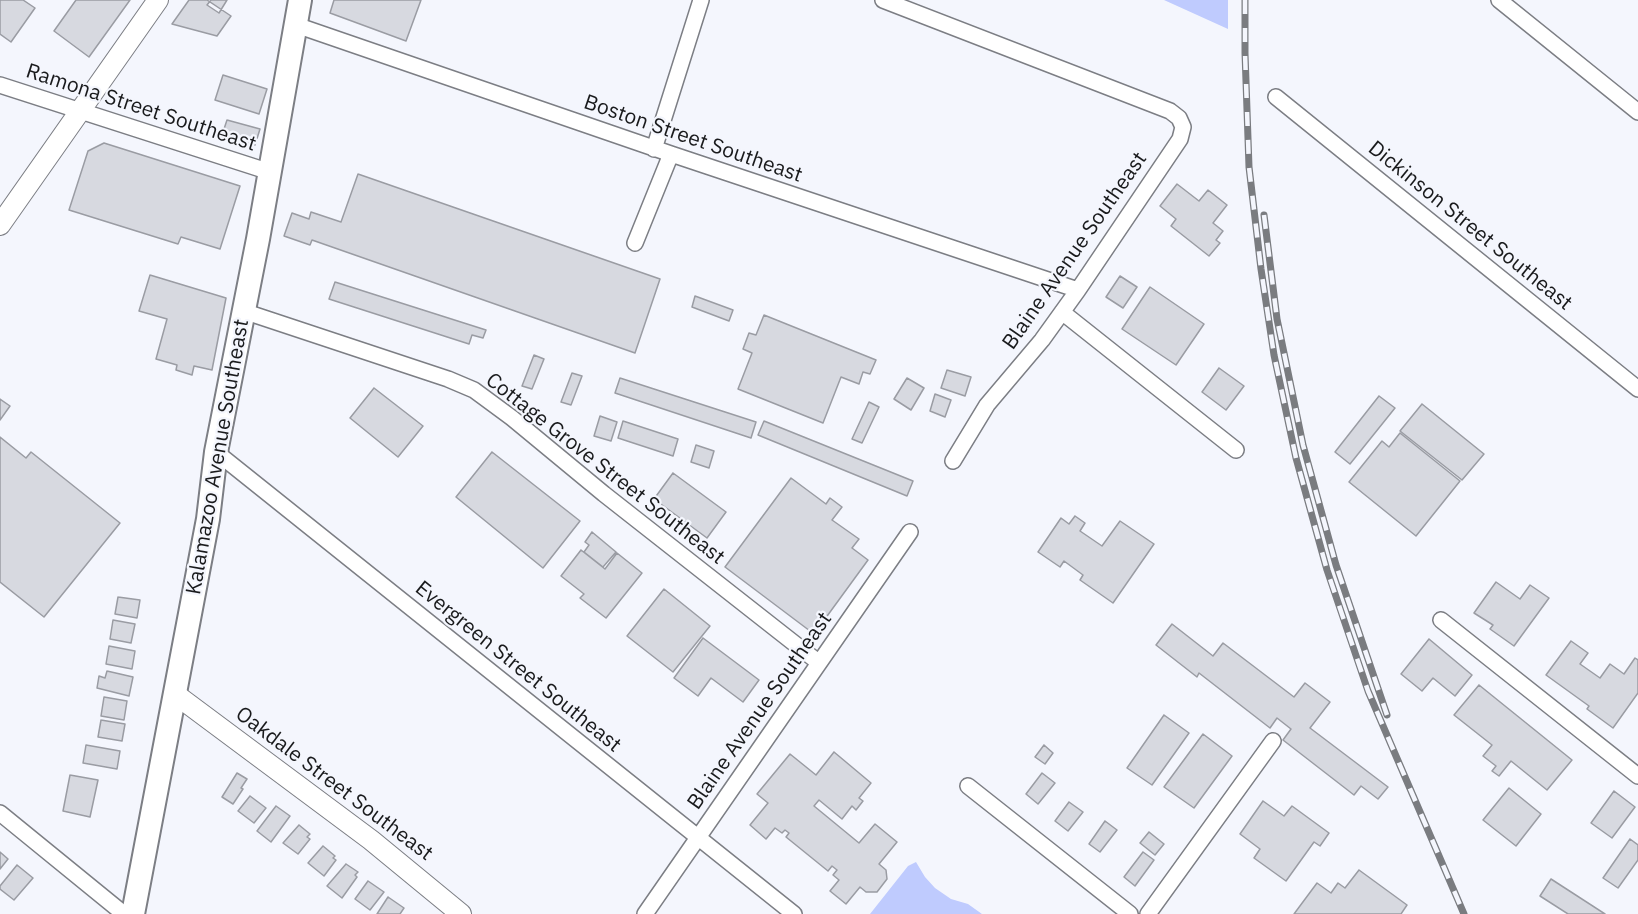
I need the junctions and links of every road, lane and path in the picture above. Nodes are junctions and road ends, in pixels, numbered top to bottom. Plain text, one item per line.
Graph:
1 (158, 0) edge
2 (300, 0) edge
3 (700, 0) edge
4 (1499, 0) edge
5 (887, 1) edge
6 (296, 25) junction
7 (0, 85) edge
8 (1276, 97) dead end
9 (80, 109) junction
10 (1638, 112) edge
11 (654, 149) junction
12 (671, 154) junction
13 (270, 172) junction
14 (0, 225) edge
15 (636, 243) dead end
16 (1078, 290) junction
17 (243, 311) junction
18 (1062, 312) junction
19 (1638, 388) edge
20 (1236, 450) dead end
21 (216, 452) junction
22 (953, 461) dead end
23 (910, 532) dead end
24 (1441, 620) dead end
25 (818, 662) junction
26 (175, 694) junction
27 (1273, 741) dead end
28 (1638, 776) edge
29 (968, 786) dead end
30 (0, 813) edge
31 (698, 837) junction
32 (124, 914) edge
33 (133, 914) edge
34 (461, 914) edge
35 (645, 914) edge
36 (794, 914) edge
37 (1130, 914) edge
38 (1148, 914) edge

1 - 9 street
2 - 6 main road, Kalamazoo Avenue Southeast
3 - 11 street
4 - 10 street
5 - 16 street, Blaine Avenue Southeast
6 - 11 street, Boston Street Southeast
6 - 13 main road, Kalamazoo Avenue Southeast
7 - 9 street, Ramona Street Southeast
8 - 19 street, Dickinson Street Southeast
9 - 13 street, Ramona Street Southeast
9 - 14 street
11 - 12 street, Boston Street Southeast
12 - 15 street
12 - 16 street, Boston Street Southeast
13 - 17 main road, Kalamazoo Avenue Southeast
16 - 18 street, Blaine Avenue Southeast
17 - 21 main road, Kalamazoo Avenue Southeast
17 - 25 street, Cottage Grove Street Southeast
18 - 20 street
18 - 22 street, Blaine Avenue Southeast
21 - 26 main road, Kalamazoo Avenue Southeast
21 - 31 street, Evergreen Street Southeast
23 - 25 street, Blaine Avenue Southeast
24 - 28 street
25 - 31 street, Blaine Avenue Southeast
26 - 33 main road, Kalamazoo Avenue Southeast
26 - 34 street, Oakdale Street Southeast
27 - 38 street
29 - 37 street
30 - 32 street
31 - 35 street, Blaine Avenue Southeast
31 - 36 street, Evergreen Street Southeast

